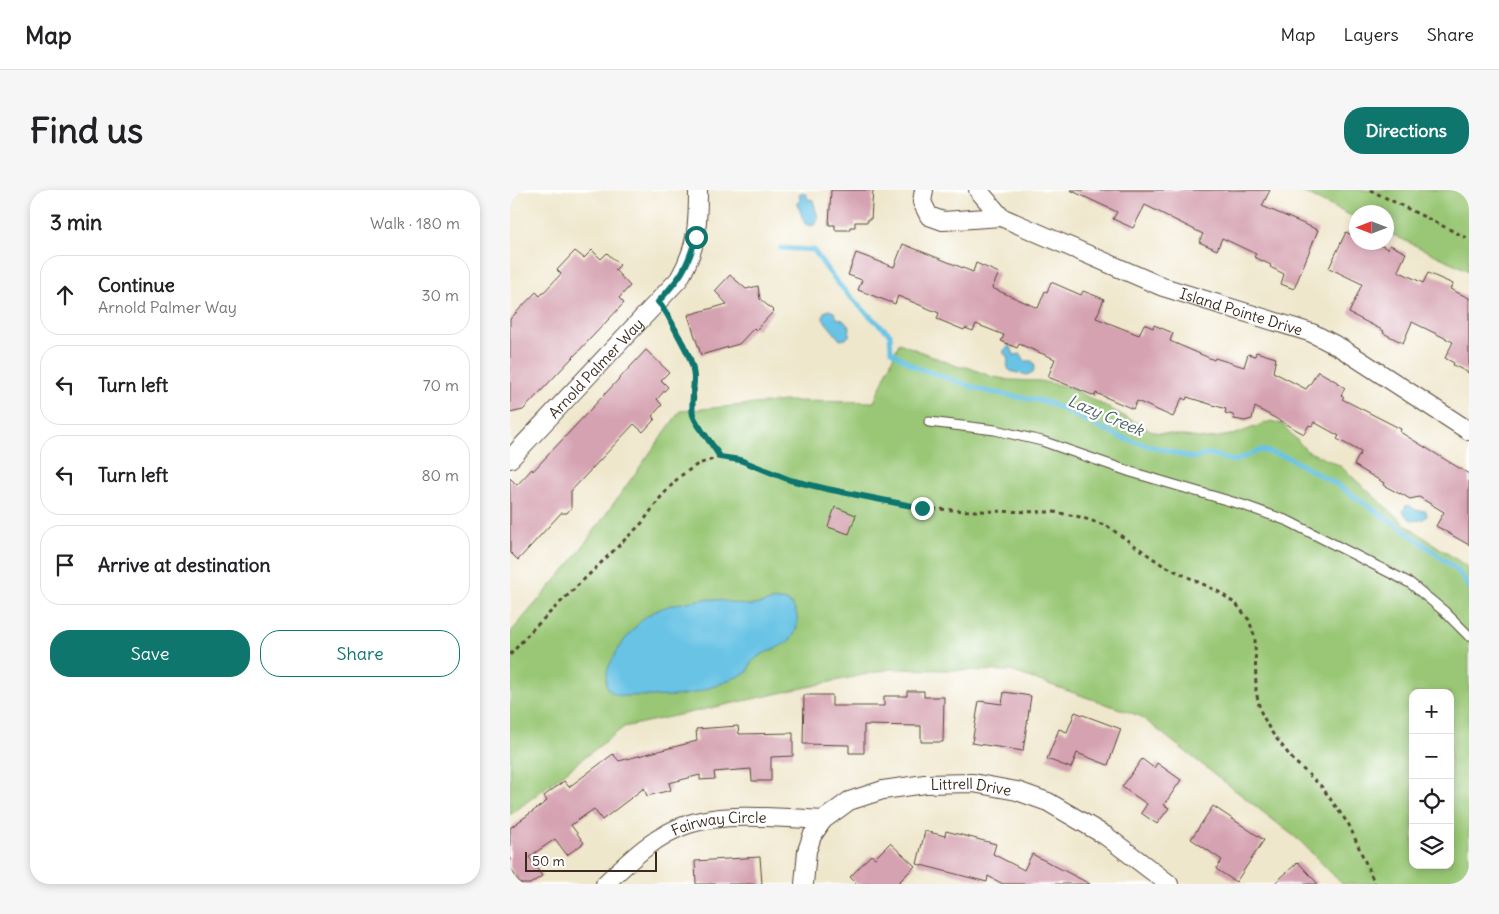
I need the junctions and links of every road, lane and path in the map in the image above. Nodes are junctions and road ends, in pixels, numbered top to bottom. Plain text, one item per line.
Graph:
1 (698, 190) edge
2 (924, 190) edge
3 (978, 190) edge
4 (1370, 190) edge
5 (1001, 217) junction
6 (1469, 240) edge
7 (658, 302) junction
8 (929, 422) dead end
9 (1469, 432) edge
10 (720, 457) junction
11 (510, 459) edge
12 (1469, 636) edge
13 (510, 655) edge
14 (823, 820) junction
15 (605, 884) edge
16 (804, 884) edge
17 (1169, 884) edge
18 (1375, 884) edge

1 - 7 street, Arnold Palmer Way
2 - 5 street, Island Pointe Drive
3 - 5 street, Island Pointe Drive
4 - 6 path
5 - 9 street, Island Pointe Drive
7 - 10 path
7 - 11 street, Arnold Palmer Way
8 - 12 lane
10 - 13 path
10 - 18 path
14 - 15 street, Fairway Circle
14 - 16 street, Littrell Drive
14 - 17 street, Littrell Drive

